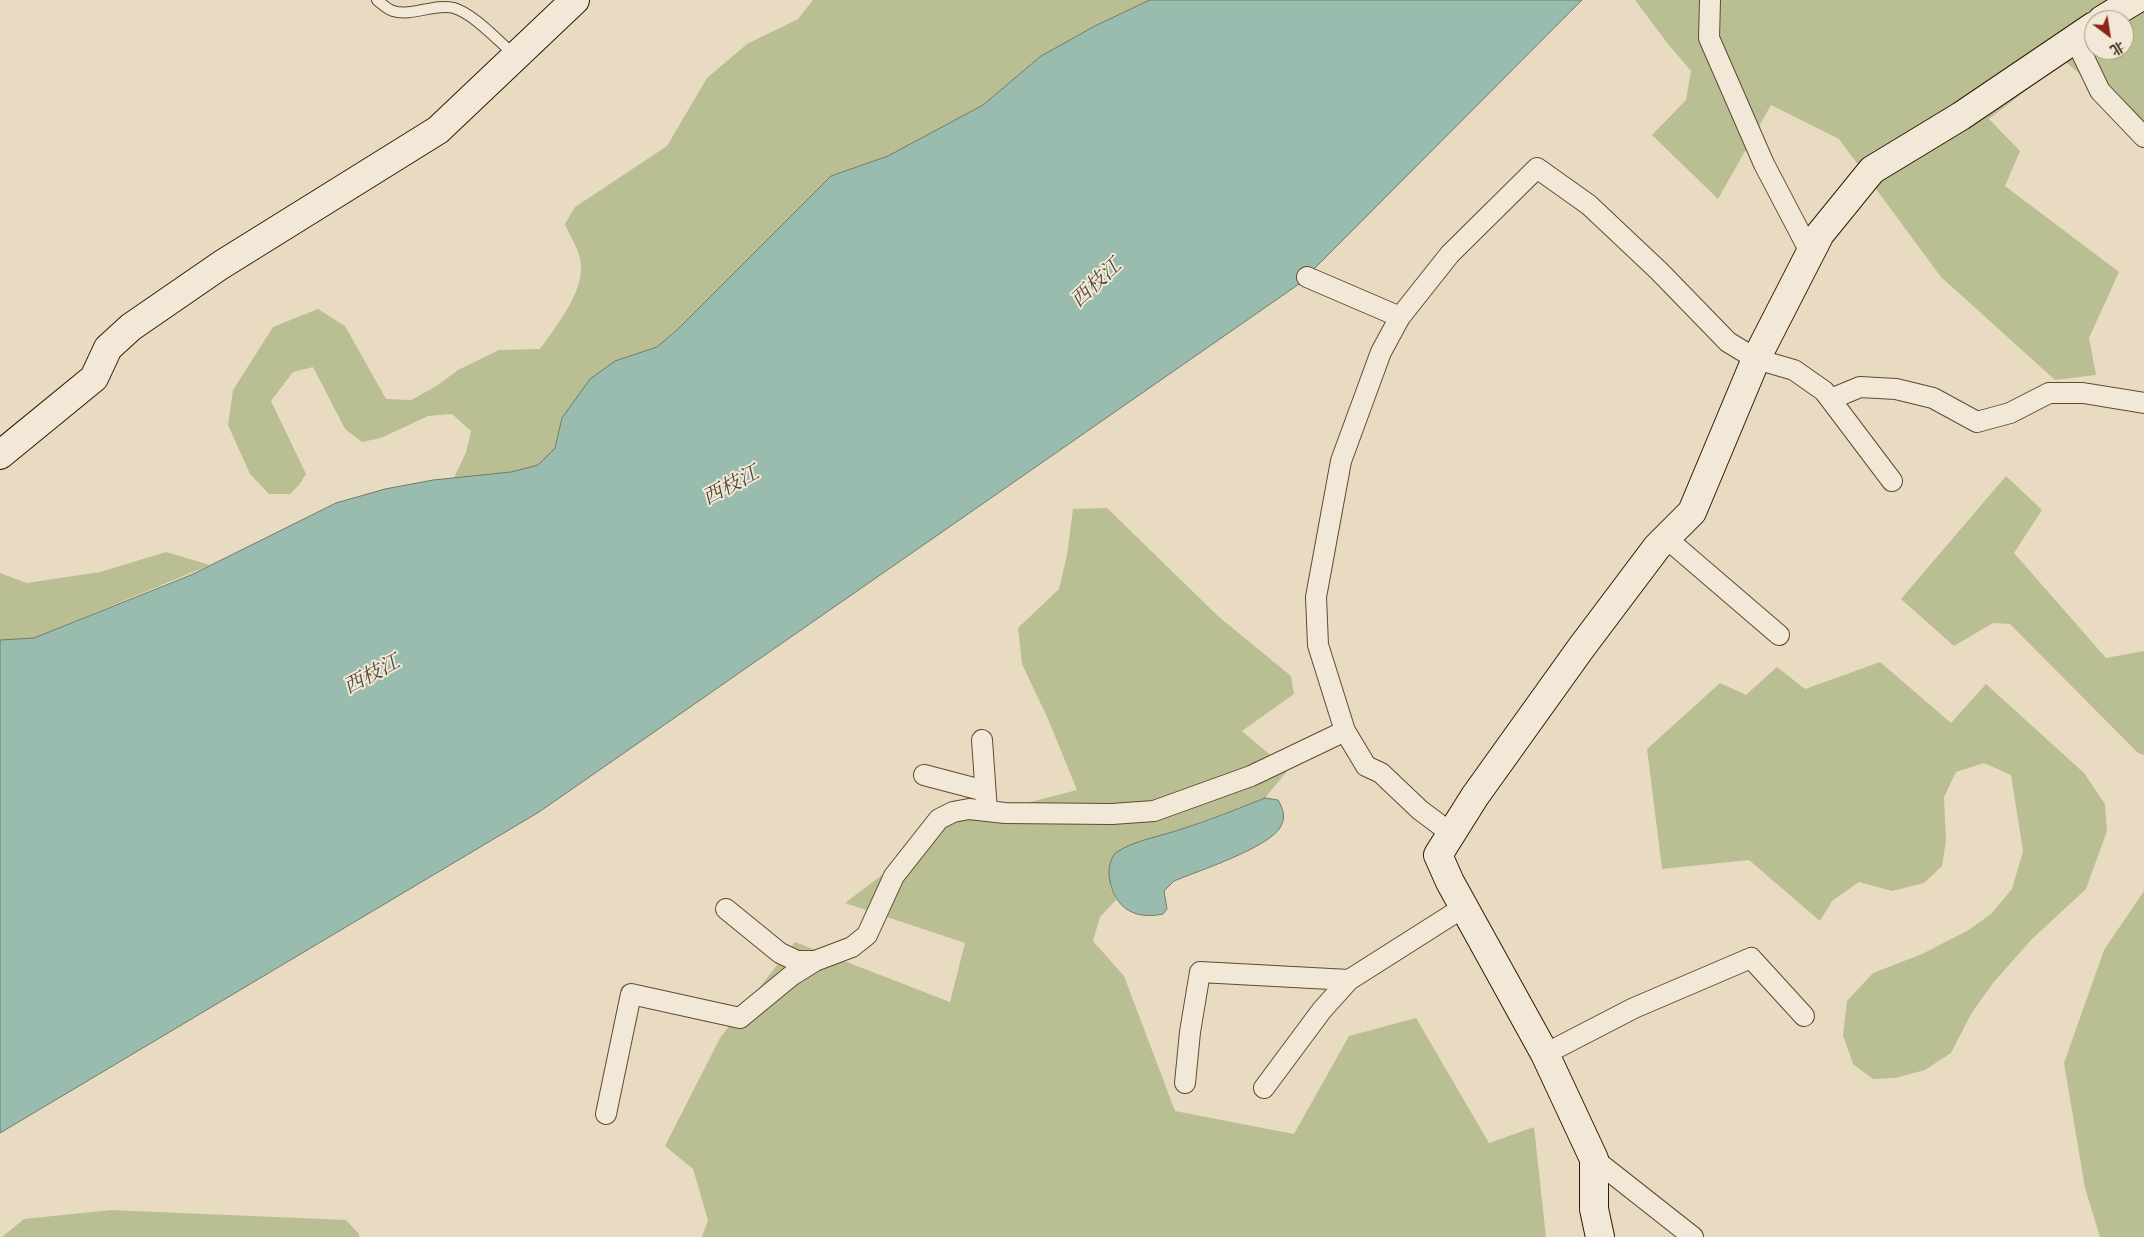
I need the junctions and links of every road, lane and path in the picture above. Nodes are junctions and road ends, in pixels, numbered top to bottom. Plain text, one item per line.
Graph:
1 (377, 0) edge
2 (575, 0) edge
3 (1710, 0) edge
4 (2135, 0) edge
5 (2118, 10) edge
6 (2084, 32) edge
7 (515, 56) junction
8 (2092, 60) edge
9 (2144, 137) edge
10 (1810, 252) junction
11 (1306, 277) dead end
12 (1400, 317) junction
13 (1756, 359) junction
14 (1830, 399) junction
15 (2144, 403) edge
16 (0, 455) edge
17 (1892, 482) dead end
18 (1666, 538) junction
19 (1779, 635) dead end
20 (1344, 731) junction
21 (982, 740) dead end
22 (924, 775) dead end
23 (986, 801) junction
24 (1452, 834) junction
25 (1464, 907) junction
26 (726, 909) dead end
27 (815, 961) junction
28 (1349, 980) junction
29 (1804, 1016) dead end
30 (1545, 1054) junction
31 (1185, 1083) dead end
32 (1264, 1088) dead end
33 (606, 1114) dead end
34 (1594, 1159) junction
35 (1600, 1237) edge
36 (1693, 1237) edge

1 - 7 lane
2 - 7 street
3 - 10 street
4 - 5 street
6 - 10 street
7 - 16 street
8 - 9 street
10 - 13 street
11 - 12 street
12 - 13 street
12 - 20 street
13 - 14 street
13 - 18 street
14 - 15 street
14 - 17 street
18 - 19 street
18 - 24 street
20 - 23 street
20 - 24 street
21 - 23 street
22 - 23 street
23 - 27 street
24 - 25 street
25 - 28 street
25 - 30 street
26 - 27 street
27 - 33 street
28 - 31 street
28 - 32 street
29 - 30 street
30 - 34 street
34 - 35 street
34 - 36 street

